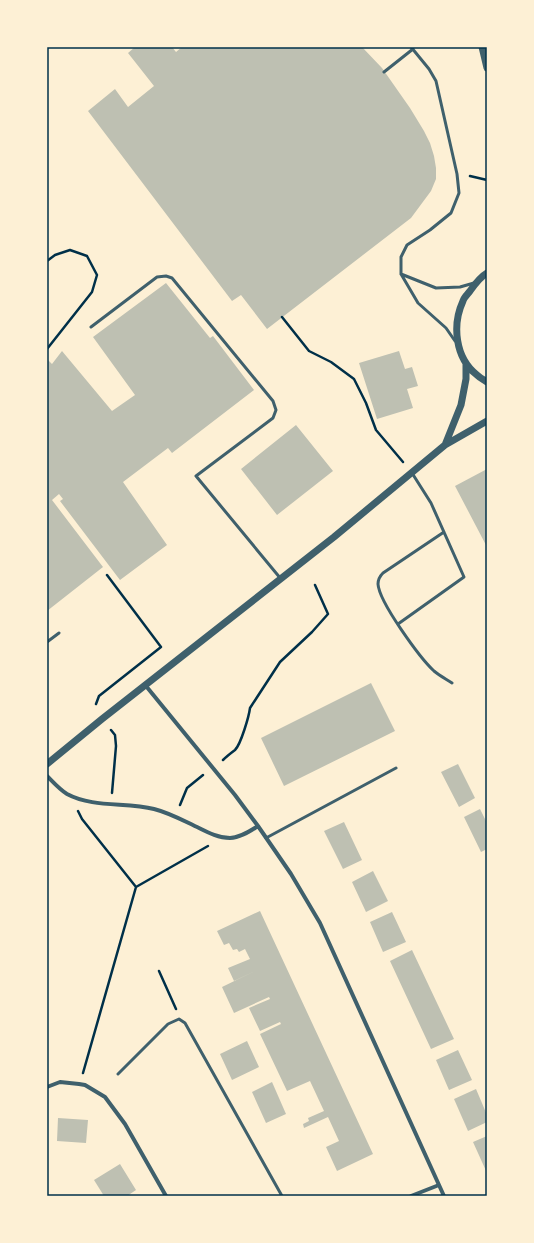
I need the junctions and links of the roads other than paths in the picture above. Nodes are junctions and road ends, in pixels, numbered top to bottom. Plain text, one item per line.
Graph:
1 (482, 47) edge
2 (412, 48) edge
3 (487, 68) edge
4 (384, 72) dead end
5 (486, 272) edge
6 (401, 274) junction
7 (475, 283) junction
8 (91, 327) dead end
9 (457, 343) junction
10 (466, 363) junction
11 (487, 382) edge
12 (487, 420) edge
13 (445, 446) junction
14 (412, 473) junction
15 (444, 532) junction
16 (281, 579) junction
17 (398, 624) junction
18 (58, 633) dead end
19 (47, 642) edge
20 (452, 683) dead end
21 (146, 686) junction
22 (47, 764) edge
23 (396, 768) dead end
24 (47, 776) edge
25 (258, 826) junction
26 (266, 838) junction
27 (118, 1074) dead end
28 (47, 1088) edge
29 (439, 1185) junction
30 (166, 1196) edge
31 (282, 1196) edge
32 (412, 1196) edge
33 (444, 1196) edge

1 - 3 street
2 - 4 lane
2 - 6 lane
5 - 7 street
6 - 7 lane
6 - 9 lane
7 - 9 street
8 - 16 lane
9 - 10 street
10 - 11 street
10 - 13 street
12 - 13 street
13 - 14 street
14 - 15 lane
14 - 16 street
15 - 17 lane
15 - 17 lane
16 - 21 street
17 - 20 lane
18 - 19 lane
21 - 22 street
21 - 25 street
23 - 26 lane
24 - 25 street
25 - 26 street
26 - 29 street
27 - 31 lane
28 - 30 street
29 - 32 street
29 - 33 street

